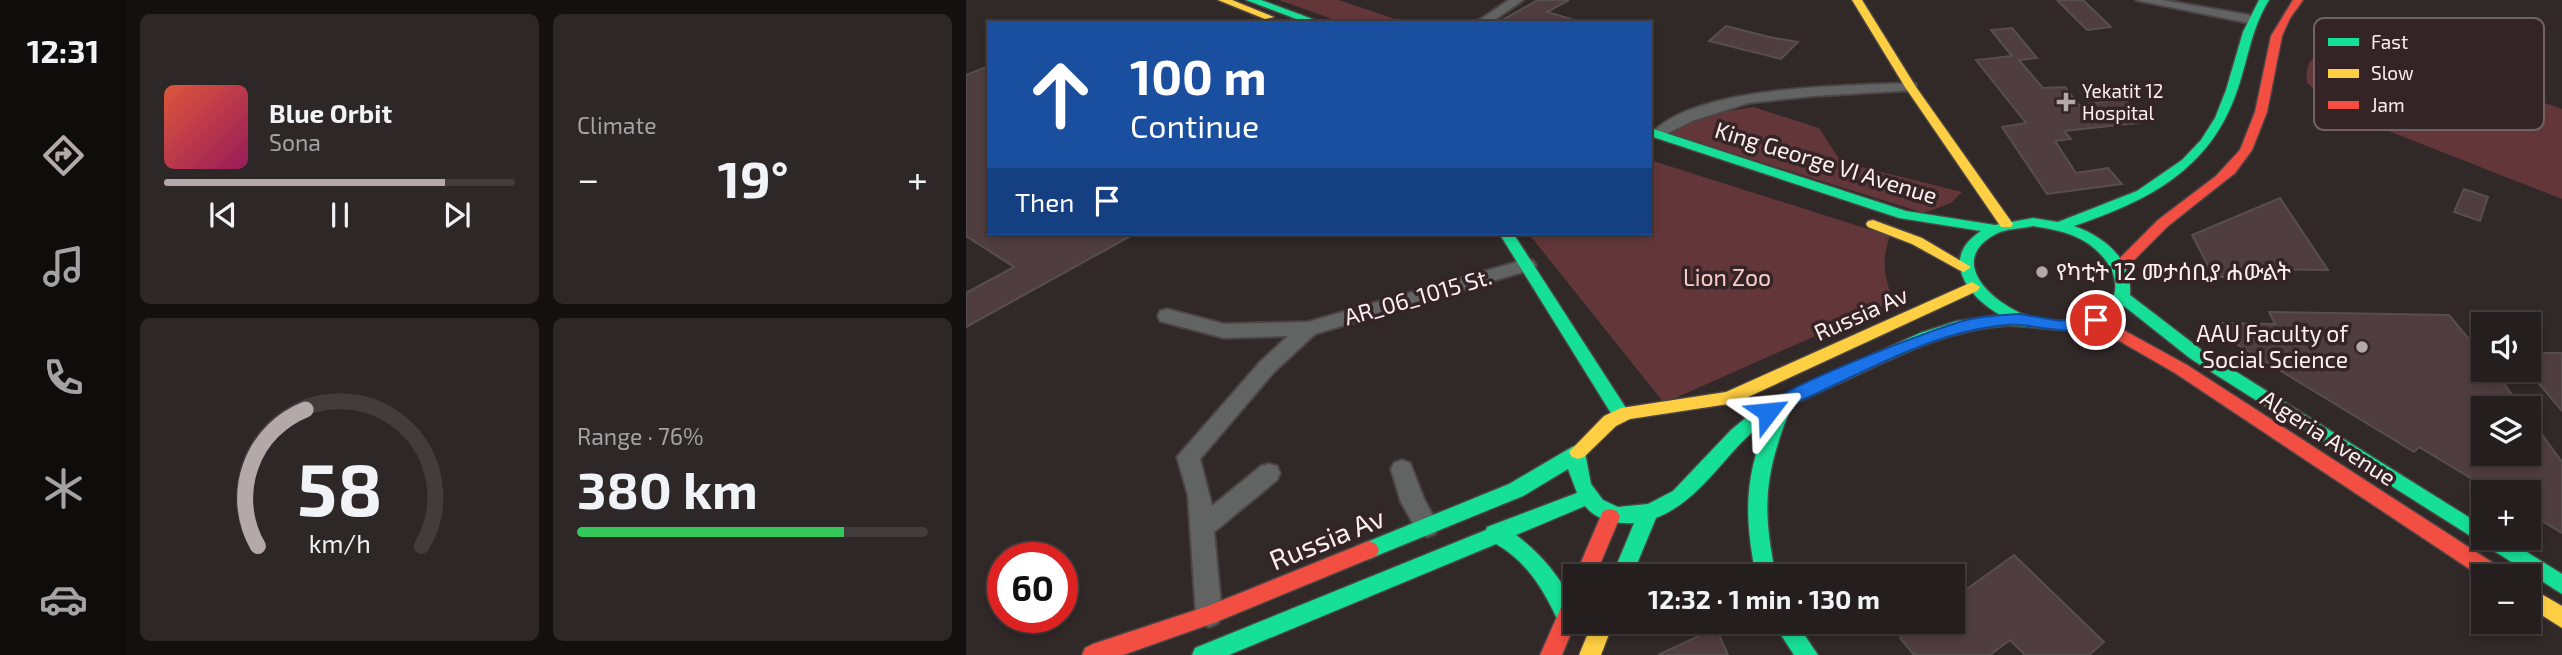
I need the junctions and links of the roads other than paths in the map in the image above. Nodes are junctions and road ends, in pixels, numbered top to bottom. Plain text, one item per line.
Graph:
1 (1223, 0) edge
2 (1251, 0) edge
3 (1517, 0) edge
4 (1857, 0) edge
5 (2142, 0) edge
6 (2264, 0) edge
7 (2298, 0) edge
8 (2191, 4) edge
9 (2249, 19) junction
10 (1278, 21) edge
11 (1312, 21) edge
12 (1484, 21) edge
13 (1911, 87) junction
14 (1653, 138) edge
15 (2231, 142) junction
16 (1745, 181) dead end
17 (1859, 219) dead end
18 (1998, 226) junction
19 (2061, 226) junction
20 (1507, 235) edge
21 (1527, 265) junction
22 (2120, 266) junction
23 (1964, 267) junction
24 (1972, 287) junction
25 (2123, 298) junction
26 (1167, 316) dead end
27 (2020, 319) junction
28 (2096, 320) junction
29 (1308, 329) junction
30 (1785, 401) junction
31 (1620, 413) junction
32 (2353, 453) junction
33 (1575, 456) junction
34 (1402, 469) dead end
35 (2337, 472) junction
36 (1269, 473) dead end
37 (1585, 498) junction
38 (1648, 513) junction
39 (1610, 517) junction
40 (1203, 527) junction
41 (1427, 527) junction
42 (2471, 527) edge
43 (1494, 533) junction
44 (2507, 550) edge
45 (1590, 564) edge
46 (1627, 564) edge
47 (1763, 564) edge
48 (2479, 564) edge
49 (2562, 586) edge
50 (2541, 604) edge
51 (1563, 608) edge
52 (1209, 615) junction
53 (2562, 618) edge
54 (1563, 627) edge
55 (1599, 634) edge
56 (1792, 634) edge
57 (1093, 655) edge
58 (1203, 655) edge
59 (1551, 655) edge
60 (1590, 655) edge
61 (1807, 655) edge

1 - 10 main road
2 - 11 main road
3 - 12 street
4 - 13 main road
5 - 8 street
6 - 9 main road
7 - 15 main road
8 - 9 street
9 - 15 main road
13 - 14 street
13 - 18 main road
14 - 16 main road, King George VI Avenue
14 - 18 main road, King George VI Avenue
15 - 19 main road
15 - 22 main road
17 - 23 main road, King George VI Avenue
18 - 19 main road
18 - 23 main road
19 - 22 main road
20 - 21 main road
21 - 29 street, AR_06_1015 St.
21 - 31 main road
22 - 25 main road
23 - 24 main road
24 - 27 main road
24 - 31 main road, Russia Av
25 - 28 main road
25 - 32 main road, Algeria Avenue
26 - 29 street, AR_06_1015 St.
27 - 28 main road
27 - 30 main road, Russia Av
28 - 35 main road, Algeria Avenue
29 - 40 street, AR_06_1015 St.
30 - 38 main road, Russia Av
30 - 47 main road
31 - 33 main road
32 - 35 main road
32 - 42 main road, Algeria Avenue
33 - 37 main road
33 - 41 main road, Russia Av
34 - 41 street
35 - 48 main road, Algeria Avenue
36 - 40 street
37 - 39 main road
37 - 43 main road
38 - 39 main road, Russia Av
38 - 46 main road
39 - 45 main road
40 - 52 street, AR_06_1015 St.
41 - 52 main road, Russia Av
43 - 51 main road
43 - 58 main road
44 - 49 main road, Algeria Avenue
50 - 53 main road
52 - 57 main road, Russia Av
54 - 59 main road
55 - 60 main road
56 - 61 main road

